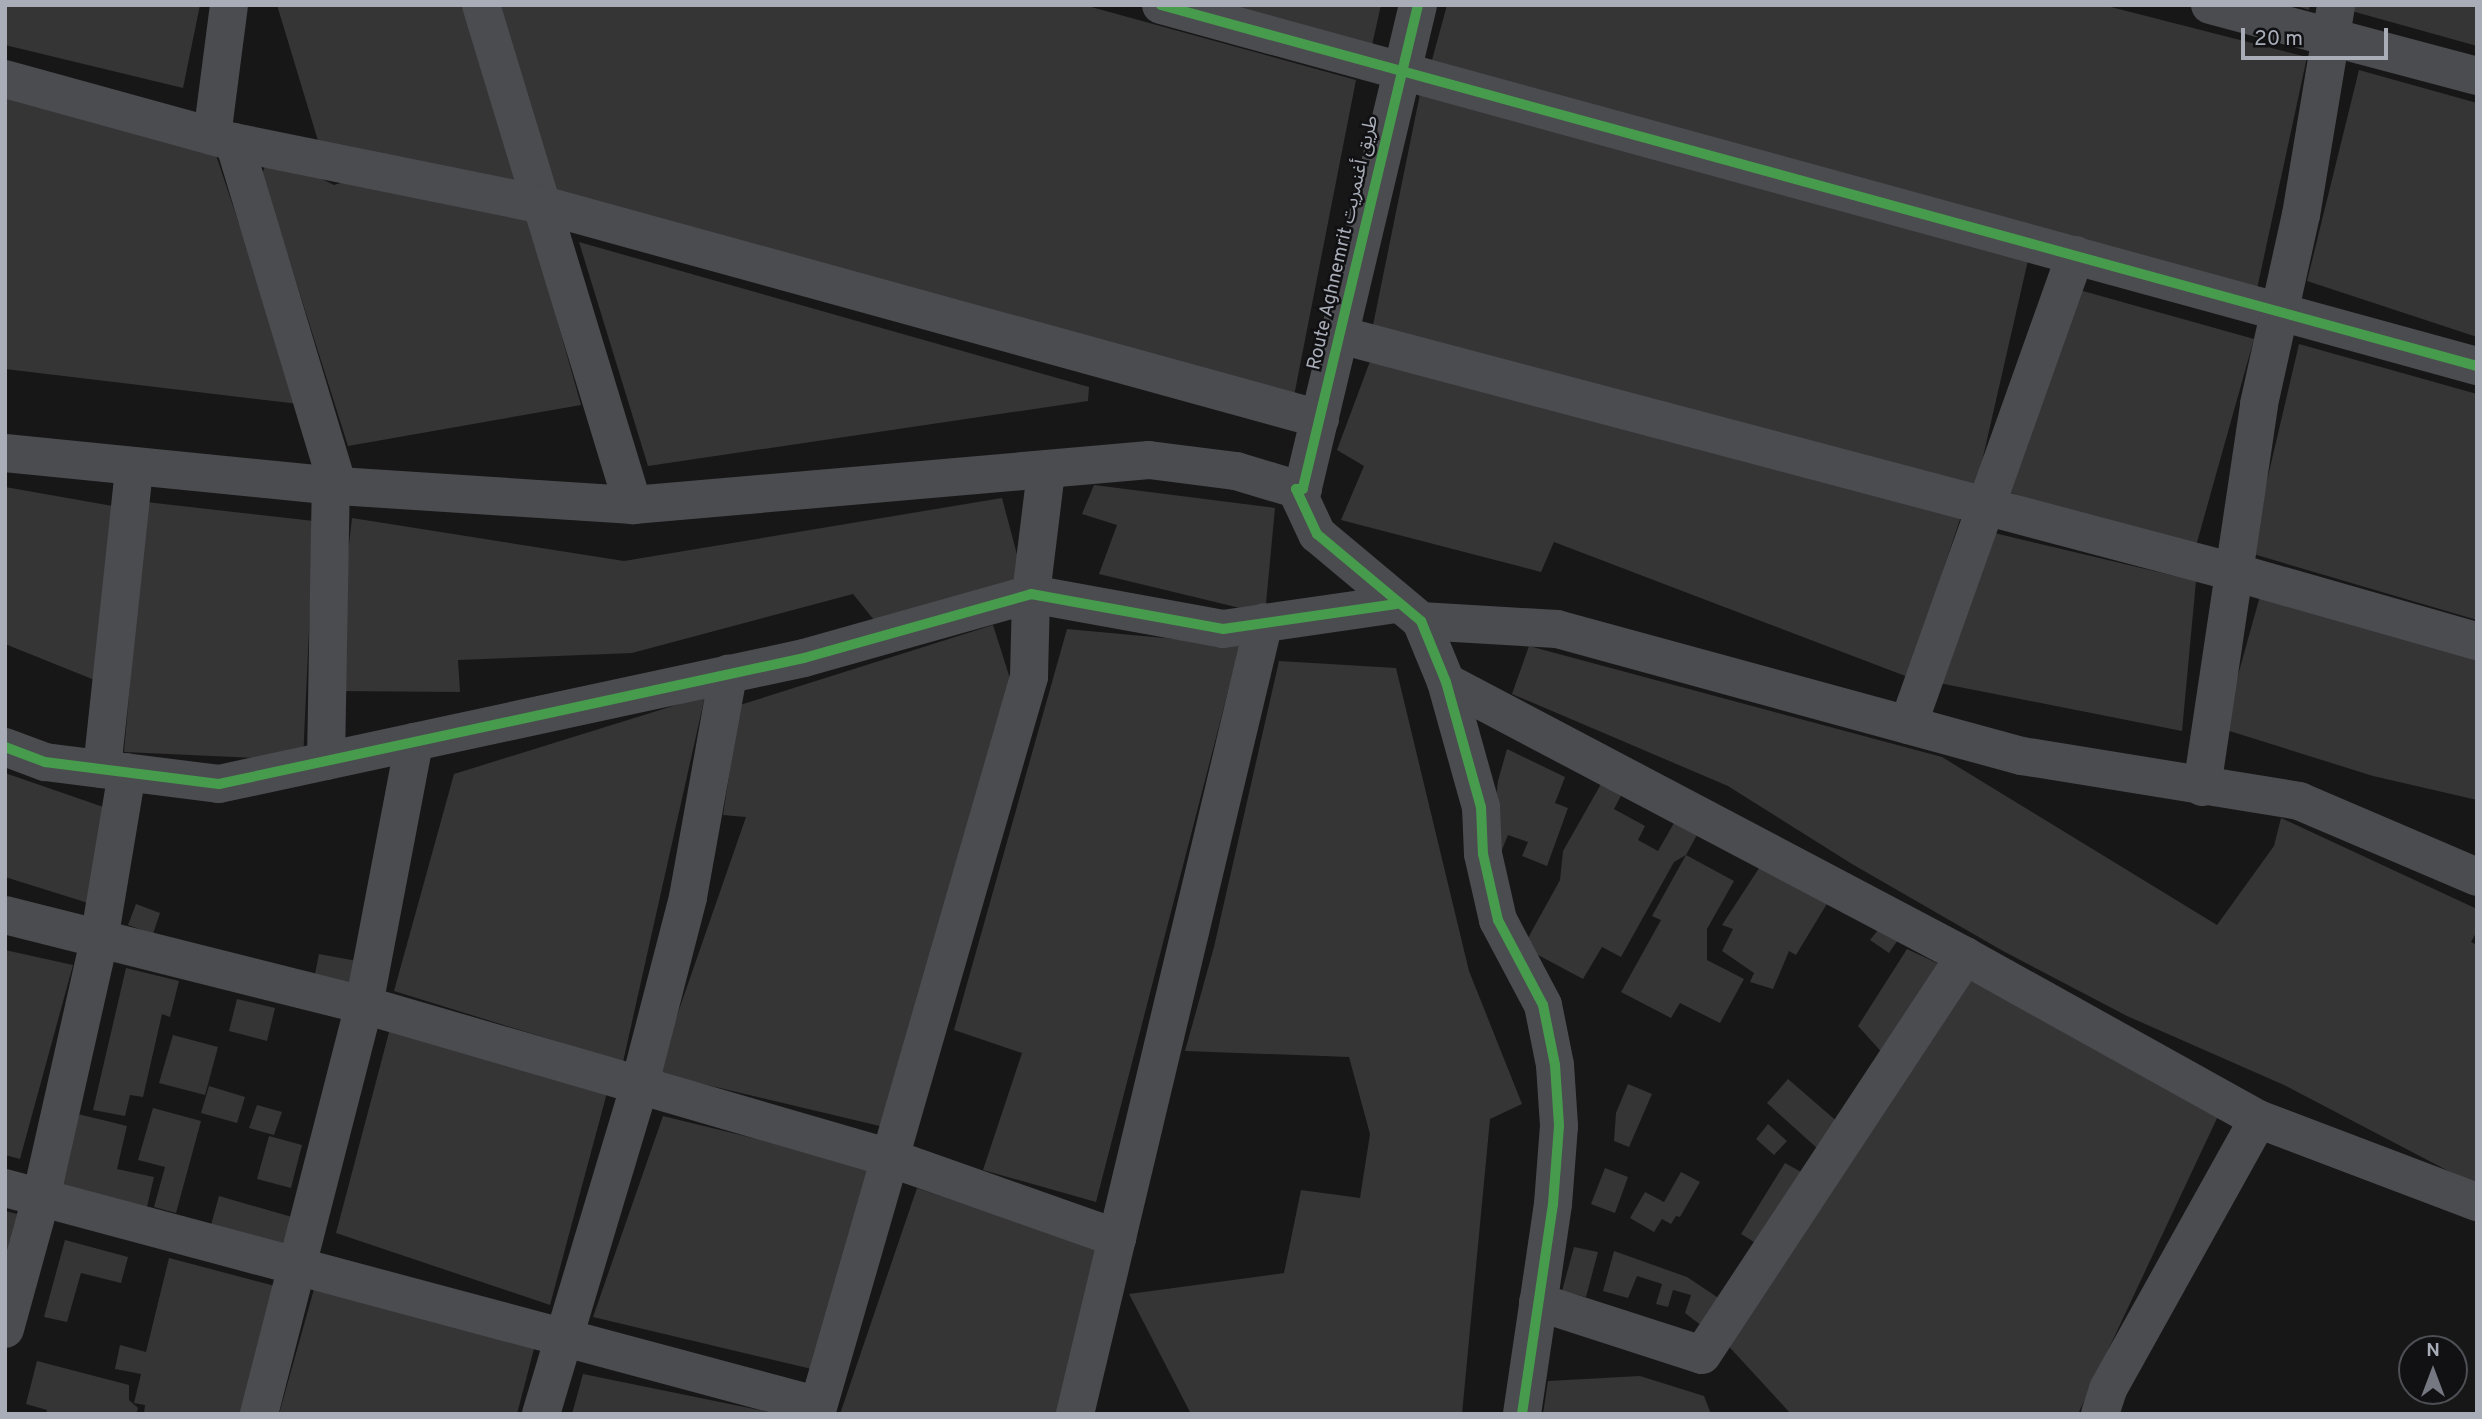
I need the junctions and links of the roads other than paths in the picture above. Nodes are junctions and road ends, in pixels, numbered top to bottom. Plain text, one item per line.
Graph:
1 (229, 5) edge
2 (481, 5) edge
3 (1161, 5) edge
4 (1419, 5) edge
5 (2210, 5) edge
6 (2334, 20) edge
7 (1402, 75) junction
8 (2477, 76) edge
9 (5, 79) edge
10 (223, 139) junction
11 (543, 205) junction
12 (2075, 255) junction
13 (2280, 309) junction
14 (1340, 335) junction
15 (2477, 366) edge
16 (1320, 419) junction
17 (5, 453) edge
18 (134, 469) junction
19 (1046, 471) junction
20 (335, 486) junction
21 (1299, 489) junction
22 (633, 505) junction
23 (1986, 506) junction
24 (2234, 572) junction
25 (1031, 594) junction
26 (1409, 612) junction
27 (1264, 622) junction
28 (2477, 641) edge
29 (729, 674) junction
30 (1446, 682) junction
31 (1908, 725) junction
32 (414, 742) junction
33 (5, 747) edge
34 (326, 761) junction
35 (115, 771) junction
36 (2202, 787) junction
37 (2477, 877) edge
38 (5, 915) edge
39 (99, 940) junction
40 (1965, 956) junction
41 (364, 1005) junction
42 (639, 1087) junction
43 (2258, 1119) junction
44 (890, 1158) junction
45 (23, 1193) edge
46 (2477, 1202) edge
47 (1117, 1238) junction
48 (295, 1269) junction
49 (1538, 1302) junction
50 (5, 1329) edge
51 (563, 1339) junction
52 (259, 1414) edge
53 (541, 1414) edge
54 (806, 1414) edge
55 (816, 1414) edge
56 (1075, 1414) edge
57 (1522, 1414) edge
58 (2100, 1414) edge

1 - 10 street
2 - 11 street
3 - 7 street
4 - 7 street, Route Aghnemrit طريق أغنمريت
5 - 6 street
6 - 8 street
6 - 13 street
7 - 12 street
7 - 14 street, Route Aghnemrit طريق أغنمريت
9 - 10 street
10 - 11 street
10 - 20 street
11 - 16 street
11 - 22 street
12 - 13 street
12 - 23 street
13 - 15 street
13 - 24 street
14 - 16 street, Route Aghnemrit طريق أغنمريت
14 - 23 street
16 - 21 street, Route Aghnemrit طريق أغنمريت
17 - 18 street
18 - 20 street
18 - 35 street
19 - 21 street
19 - 22 street
19 - 25 street
20 - 22 street
20 - 34 street
21 - 26 street
23 - 24 street
23 - 31 street
24 - 28 street
24 - 36 street
25 - 27 street
25 - 29 street
25 - 44 street
26 - 27 street
26 - 30 street
26 - 31 street
27 - 47 street
29 - 32 street
29 - 42 street
30 - 40 street
30 - 49 street
31 - 36 street
32 - 34 street
32 - 41 street
33 - 35 street
34 - 35 street
35 - 39 street
36 - 37 street
38 - 39 street
39 - 41 street
39 - 45 street
40 - 43 street
40 - 49 street
41 - 42 street
41 - 48 street
42 - 44 street
42 - 51 street
43 - 46 street
43 - 58 street
44 - 47 street
44 - 55 street
45 - 48 street
45 - 50 street
47 - 56 street
48 - 51 street
48 - 52 street
49 - 57 street
51 - 53 street
51 - 54 street

